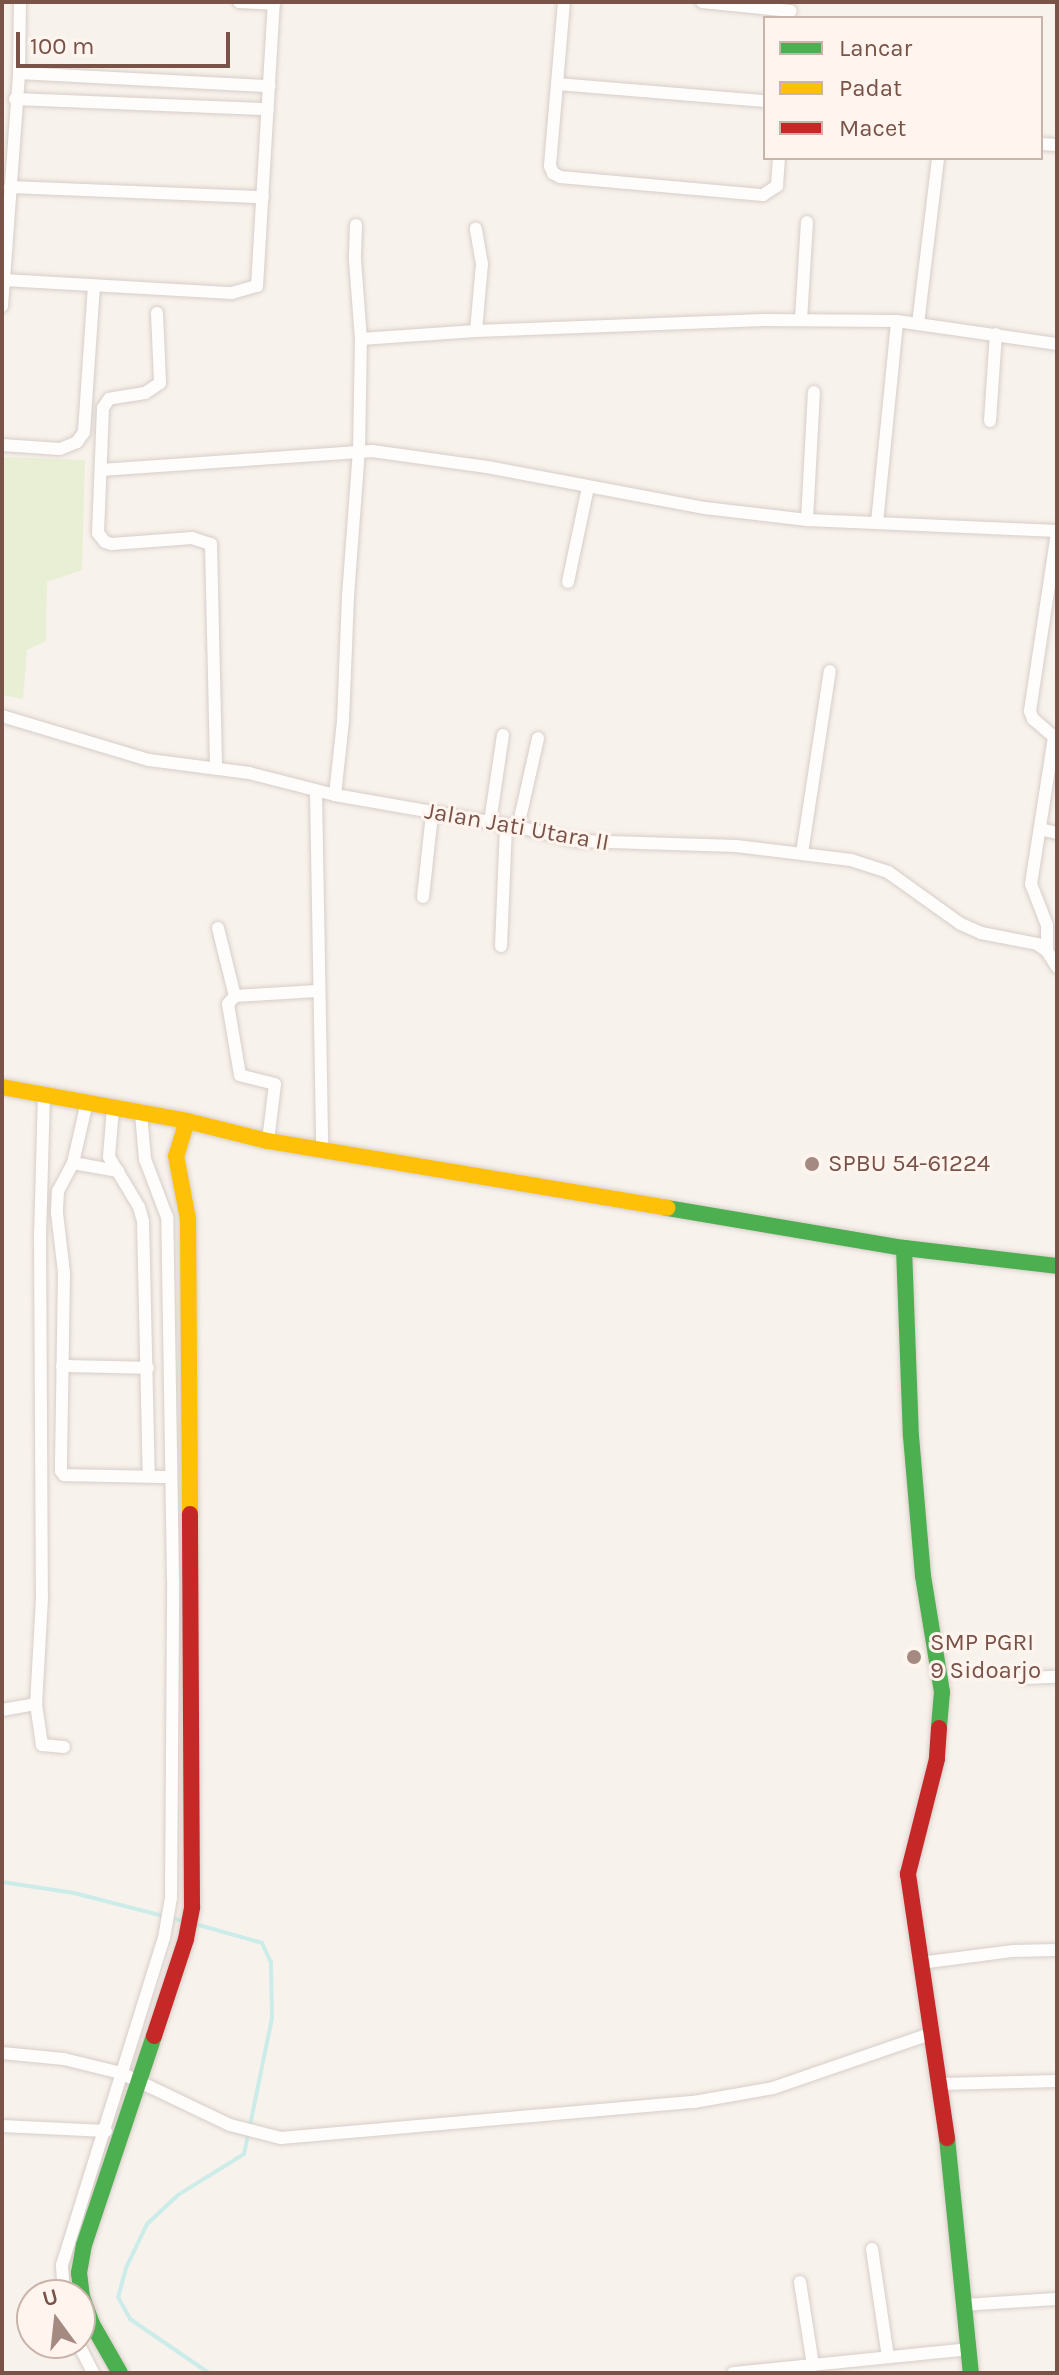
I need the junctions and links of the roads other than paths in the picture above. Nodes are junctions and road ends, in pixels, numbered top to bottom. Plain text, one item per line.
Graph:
1 (20, 2) edge
2 (239, 2) edge
3 (564, 2) edge
4 (702, 2) edge
5 (274, 3) edge
6 (791, 10) edge
7 (19, 73) junction
8 (557, 84) junction
9 (270, 86) junction
10 (15, 99) junction
11 (763, 101) edge
12 (268, 109) junction
13 (779, 160) edge
14 (938, 160) edge
15 (10, 187) junction
16 (263, 197) junction
17 (807, 222) dead end
18 (356, 225) dead end
19 (476, 229) dead end
20 (4, 280) junction
21 (94, 287) junction
22 (2, 306) edge
23 (157, 313) dead end
24 (801, 320) junction
25 (897, 321) junction
26 (918, 324) junction
27 (476, 331) junction
28 (996, 334) junction
29 (361, 339) junction
30 (1057, 344) edge
31 (814, 392) dead end
32 (990, 421) dead end
33 (2, 445) edge
34 (359, 451) junction
35 (101, 470) junction
36 (588, 487) junction
37 (807, 520) junction
38 (877, 523) junction
39 (1057, 532) edge
40 (568, 582) dead end
41 (1042, 625) junction
42 (1057, 627) edge
43 (830, 671) dead end
44 (2, 716) edge
45 (503, 735) dead end
46 (1055, 737) edge
47 (538, 738) dead end
48 (216, 769) junction
49 (316, 791) junction
50 (335, 795) junction
51 (432, 814) junction
52 (490, 822) junction
53 (512, 826) junction
54 (1040, 829) junction
55 (1057, 833) edge
56 (802, 853) junction
57 (423, 897) dead end
58 (218, 928) dead end
59 (501, 946) dead end
60 (1047, 951) junction
61 (1057, 967) edge
62 (317, 991) junction
63 (235, 996) junction
64 (2, 1087) edge
65 (44, 1094) junction
66 (87, 1102) junction
67 (113, 1108) junction
68 (141, 1113) junction
69 (187, 1121) junction
70 (268, 1141) junction
71 (322, 1150) junction
72 (73, 1163) junction
73 (118, 1171) junction
74 (904, 1248) junction
75 (1057, 1266) edge
76 (62, 1366) junction
77 (148, 1368) junction
78 (191, 1464) junction
79 (170, 1470) junction
80 (149, 1476) junction
81 (173, 1580) junction
82 (192, 1580) junction
83 (1057, 1677) edge
84 (1023, 1678) dead end
85 (36, 1704) junction
86 (2, 1710) edge
87 (64, 1747) dead end
88 (171, 1838) junction
89 (193, 1838) junction
90 (1057, 1950) edge
91 (920, 1963) junction
92 (933, 2033) junction
93 (2, 2053) edge
94 (121, 2073) junction
95 (140, 2081) junction
96 (1057, 2081) edge
97 (941, 2084) junction
98 (2, 2126) edge
99 (106, 2131) junction
100 (107, 2154) junction
101 (92, 2195) junction
102 (872, 2249) dead end
103 (63, 2279) edge
104 (800, 2282) dead end
105 (1057, 2299) edge
106 (963, 2305) junction
107 (969, 2349) junction
108 (888, 2357) junction
109 (813, 2365) junction
110 (797, 2371) edge
111 (120, 2373) edge
112 (733, 2373) edge
113 (971, 2373) edge

1 - 7 street
2 - 5 street
3 - 8 street
4 - 6 street
5 - 9 street
7 - 9 street
7 - 10 street
8 - 11 street
8 - 13 street
9 - 12 street
10 - 12 street
10 - 15 street
12 - 16 street
14 - 26 street
15 - 16 street
15 - 20 street
16 - 21 street
17 - 24 street
18 - 29 street
19 - 27 street
20 - 21 street
20 - 22 street
21 - 33 street
23 - 35 street
24 - 25 street
24 - 27 street
25 - 26 street
25 - 38 street
26 - 28 street
27 - 29 street
28 - 30 street
28 - 32 street
29 - 34 street
31 - 37 street
34 - 35 street
34 - 36 street
34 - 50 street
35 - 48 street
36 - 37 street
36 - 40 street
37 - 38 street
38 - 39 street
39 - 41 street
41 - 42 street
41 - 46 street
43 - 56 street
44 - 48 street, Jalan Jati Utara II
45 - 52 street
46 - 54 street
47 - 53 street
48 - 49 street, Jalan Jati Utara II
49 - 50 street, Jalan Jati Utara II
49 - 62 street
50 - 51 street, Jalan Jati Utara II
51 - 52 street, Jalan Jati Utara II
51 - 57 street
52 - 53 street, Jalan Jati Utara II
53 - 56 street, Jalan Jati Utara II
53 - 59 street
54 - 55 street
54 - 60 street
56 - 60 street, Jalan Jati Utara II
58 - 63 street
60 - 61 street
62 - 63 street
62 - 71 street
63 - 70 street
64 - 65 street
65 - 66 street
65 - 85 street
66 - 67 street
66 - 72 street
67 - 68 street
67 - 73 street
68 - 69 street
68 - 79 street
69 - 70 street
69 - 78 street
70 - 71 street
71 - 74 street
72 - 73 street
72 - 76 street
73 - 77 street
74 - 75 street
74 - 91 street
76 - 77 street
76 - 80 street
77 - 80 street
78 - 79 street
78 - 82 street
79 - 80 street
79 - 81 street
81 - 82 street
81 - 88 street
82 - 89 street
83 - 84 street
85 - 86 street
85 - 87 street
88 - 89 street
88 - 94 street
89 - 95 street
90 - 91 street
91 - 92 street
92 - 95 street
92 - 97 street
93 - 94 street
94 - 95 street
94 - 99 street
95 - 100 street
96 - 97 street
97 - 106 street
98 - 99 street
99 - 100 street
100 - 101 street
101 - 103 street
101 - 111 street
102 - 108 street
104 - 109 street
105 - 106 street
106 - 107 street
107 - 108 street
107 - 113 street
108 - 109 street
109 - 110 street
110 - 112 street

